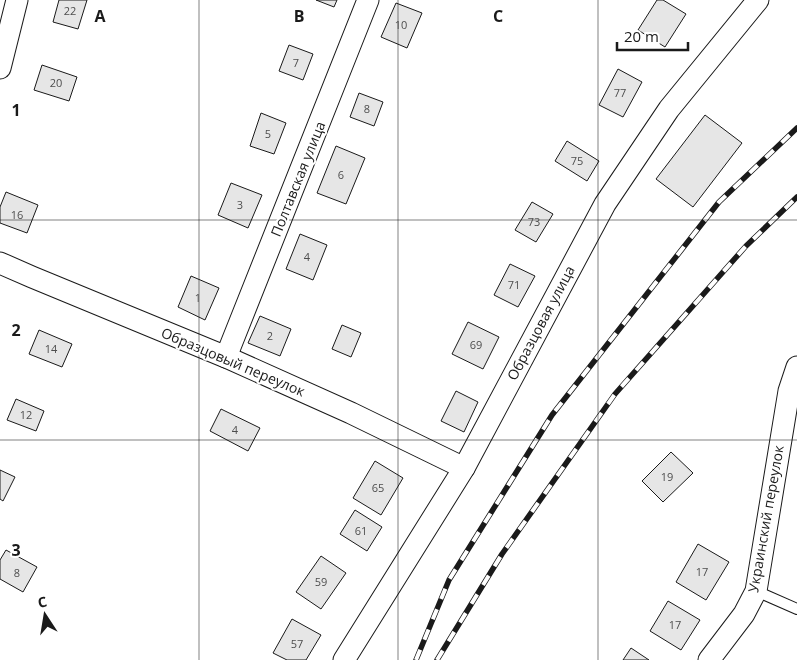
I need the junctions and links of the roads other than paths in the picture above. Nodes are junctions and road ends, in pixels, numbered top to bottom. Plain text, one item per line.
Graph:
1 (17, 0) edge
2 (368, 0) edge
3 (758, 0) edge
4 (0, 68) edge
5 (0, 263) edge
6 (226, 357) junction
7 (797, 367) edge
8 (464, 468) junction
9 (756, 591) junction
10 (797, 608) edge
11 (344, 660) edge
12 (709, 660) edge

1 - 4 street
2 - 6 street, Полтавская улица
3 - 8 street, Образцовая улица
5 - 6 street, Образцовый переулок
6 - 8 street, Образцовый переулок
7 - 9 street, Украинский переулок
8 - 11 street, Образцовая улица
9 - 10 lane
9 - 12 street, Украинский переулок

